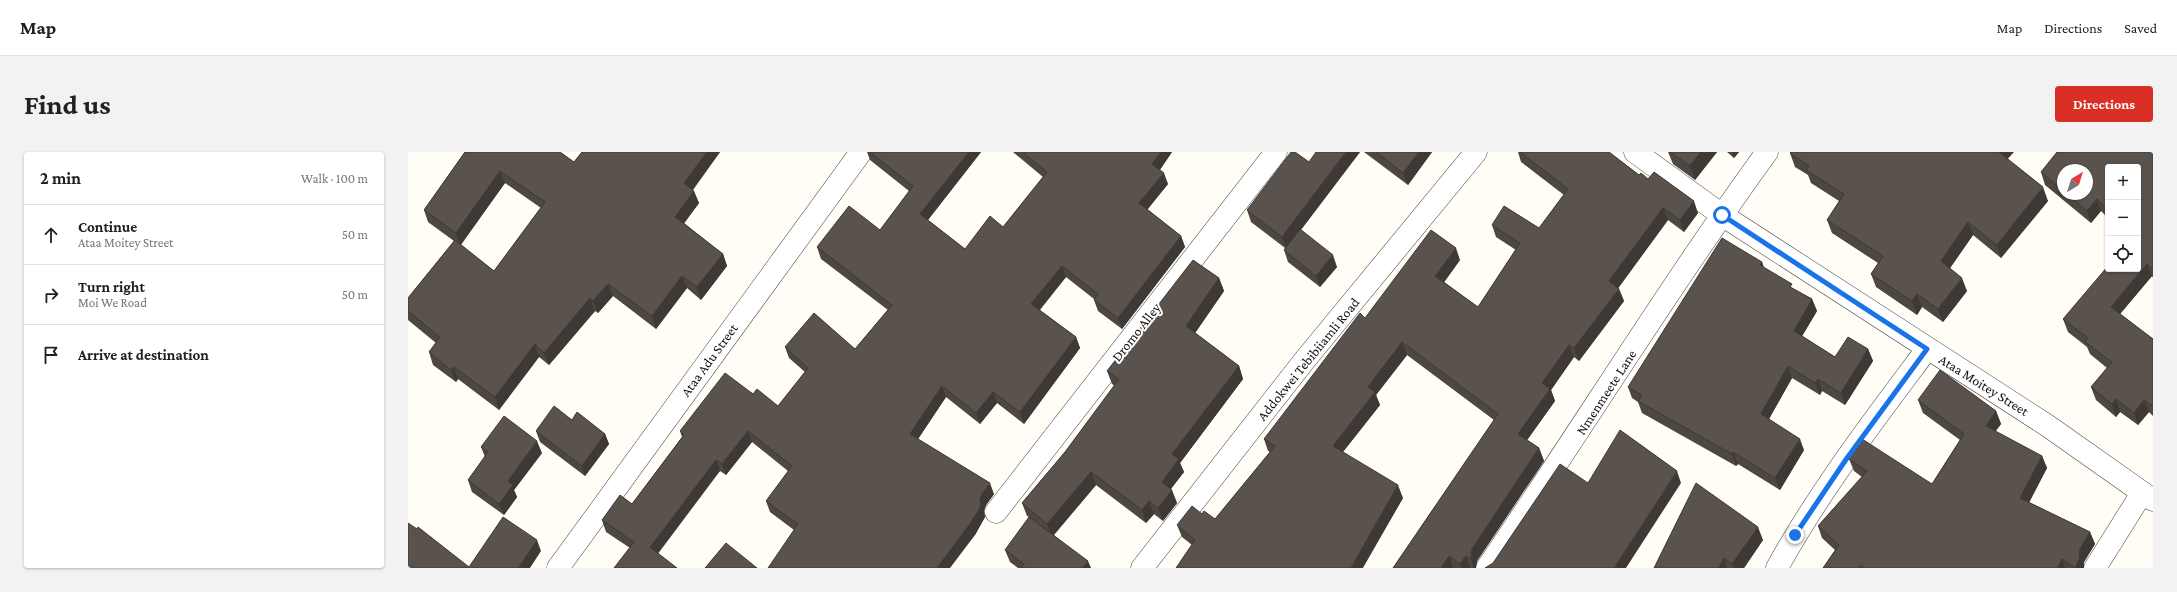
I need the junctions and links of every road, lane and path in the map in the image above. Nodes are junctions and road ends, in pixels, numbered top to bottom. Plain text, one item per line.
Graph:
1 (861, 152) edge
2 (1276, 152) edge
3 (1476, 152) edge
4 (1635, 152) edge
5 (1767, 152) edge
6 (1722, 215) junction
7 (1927, 349) junction
8 (2147, 496) edge
9 (996, 512) dead end
10 (558, 568) edge
11 (1142, 568) edge
12 (1487, 568) edge
13 (1777, 568) edge
14 (2095, 568) edge

1 - 10 street, Ataa Adu Street
2 - 9 street, Dromo Alley
3 - 11 street, Addokwei Tebibiiamli Road
4 - 6 street, Ataa Moitey Street
5 - 6 street, Nmenmeete Lane
6 - 7 street, Ataa Moitey Street
6 - 12 street, Nmenmeete Lane
7 - 8 street, Ataa Moitey Street
7 - 13 street
8 - 14 street

